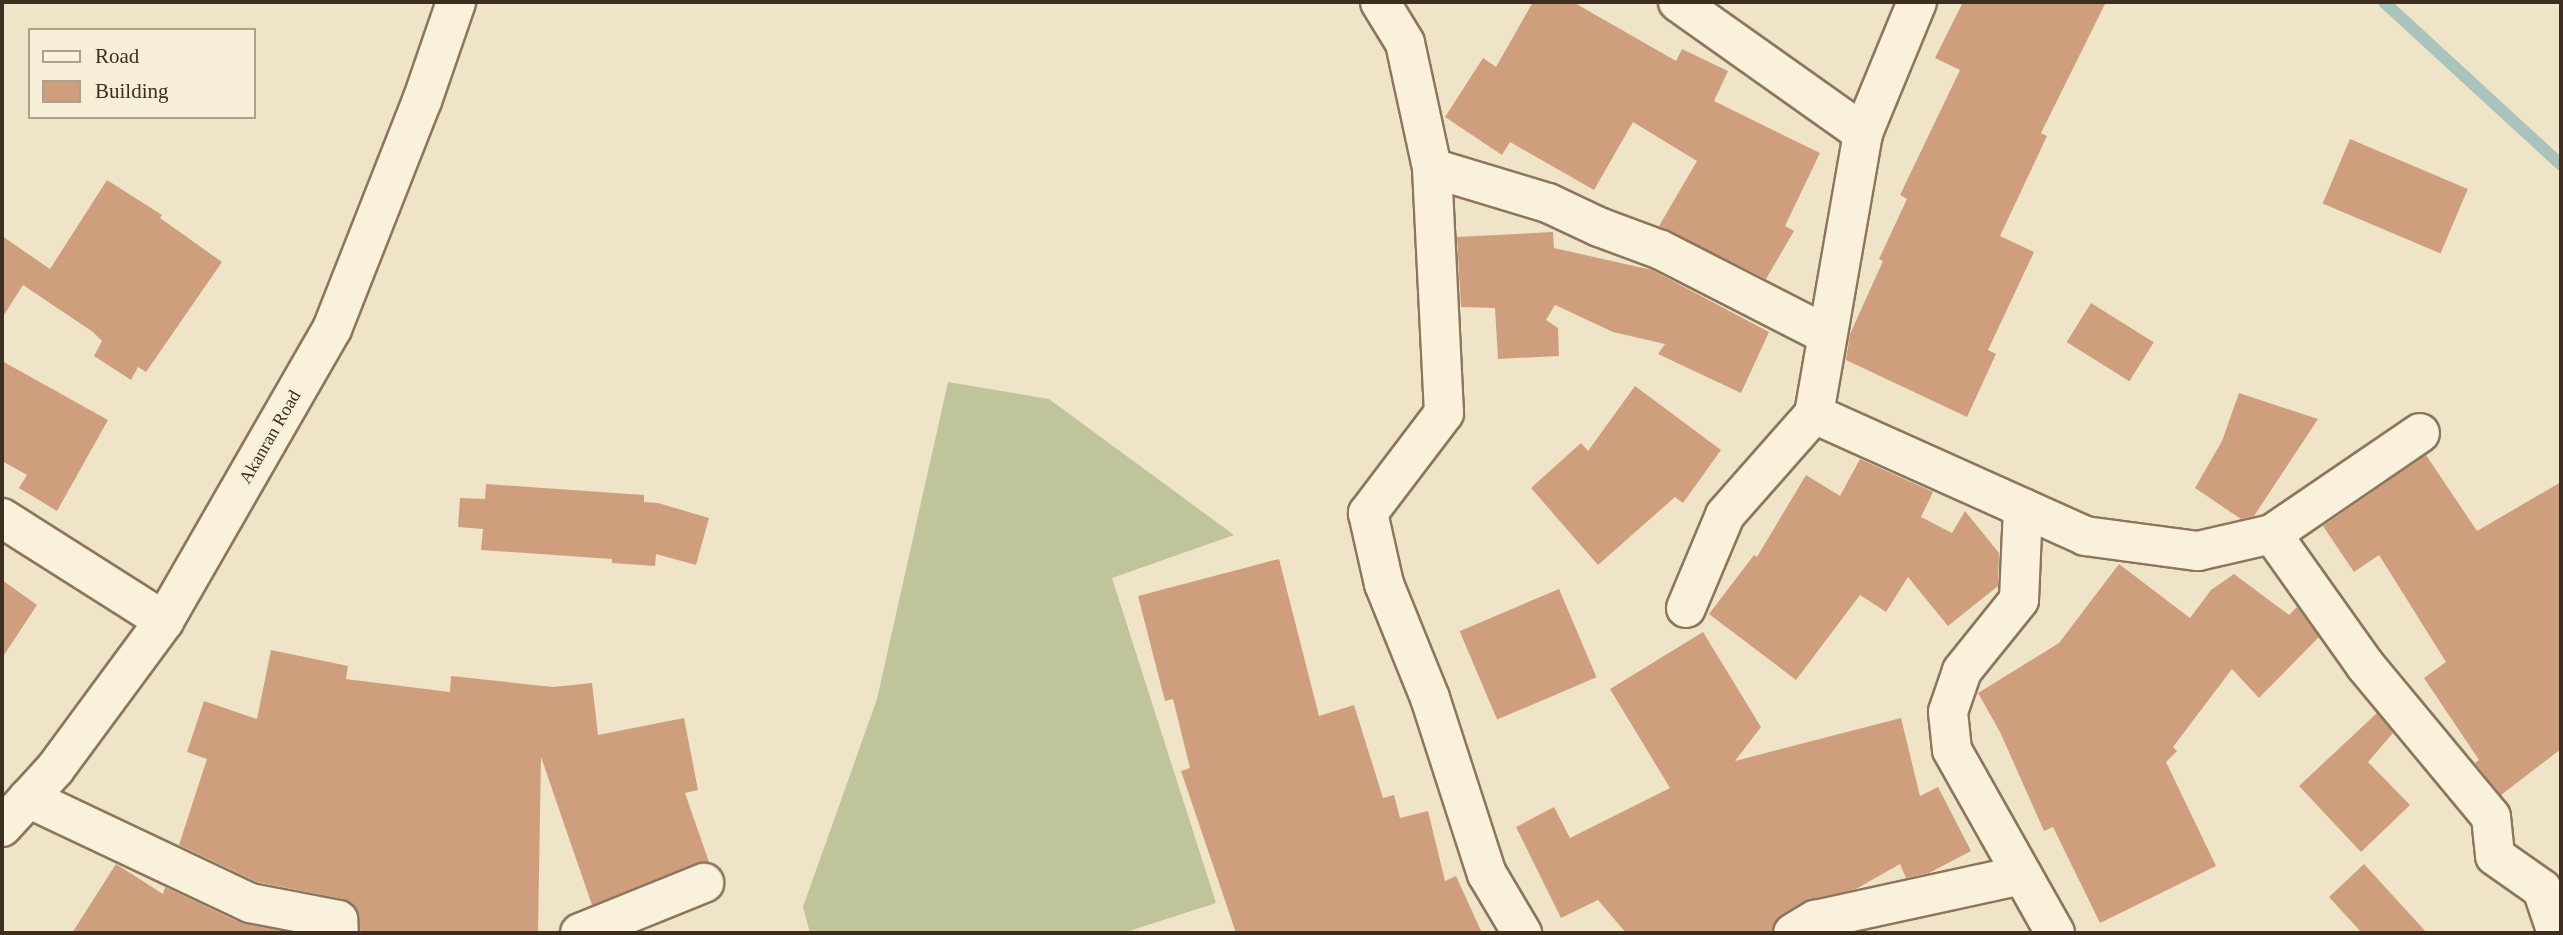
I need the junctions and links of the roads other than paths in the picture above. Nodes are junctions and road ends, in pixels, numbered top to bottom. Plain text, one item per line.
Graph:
1 (456, 2) edge
2 (1380, 2) edge
3 (1678, 2) edge
4 (1917, 2) edge
5 (1863, 133) junction
6 (1432, 168) junction
7 (1827, 335) junction
8 (1814, 414) junction
9 (2420, 433) dead end
10 (2023, 508) junction
11 (2, 518) edge
12 (2272, 534) junction
13 (1686, 608) dead end
14 (164, 621) junction
15 (28, 798) junction
16 (2, 827) edge
17 (2022, 875) junction
18 (704, 883) dead end
19 (600, 930) edge
20 (339, 933) edge
21 (1522, 933) edge
22 (1793, 933) edge
23 (2055, 933) edge
24 (2557, 933) edge

1 - 14 street, Akanran Road
2 - 6 street
3 - 5 street
4 - 5 street
5 - 7 street
6 - 7 street
6 - 21 street
7 - 8 street
8 - 10 street
8 - 13 street
9 - 12 street
10 - 12 street
10 - 17 street
11 - 14 street
12 - 24 street
14 - 15 street, Akanran Road
15 - 16 street, Akanran Road
15 - 20 street
17 - 22 street
17 - 23 street
18 - 19 street

